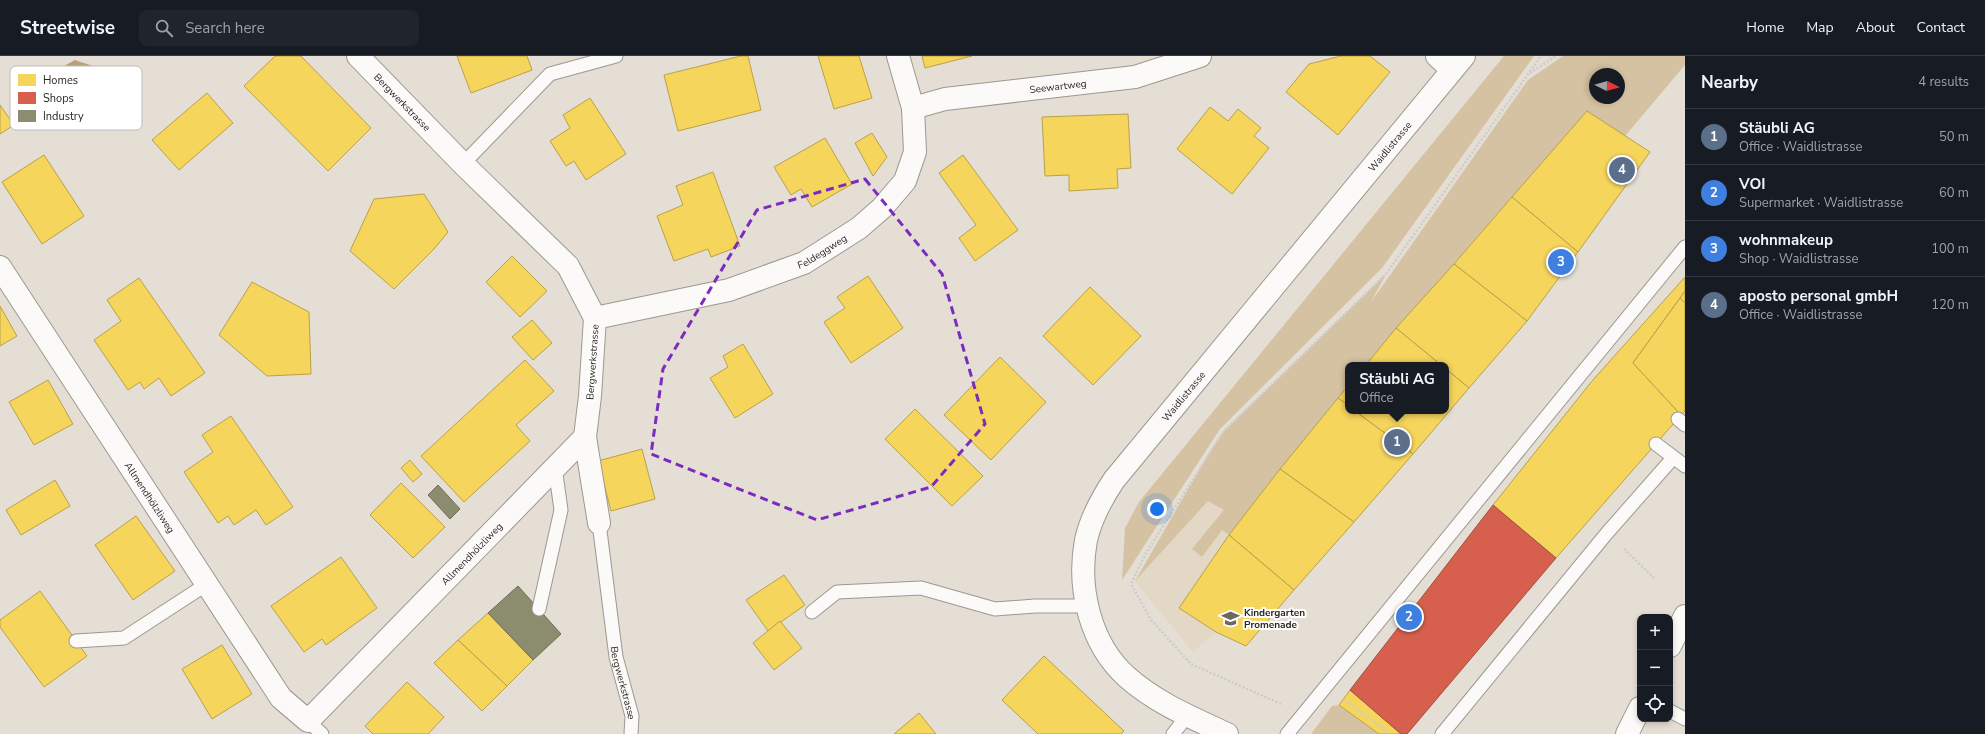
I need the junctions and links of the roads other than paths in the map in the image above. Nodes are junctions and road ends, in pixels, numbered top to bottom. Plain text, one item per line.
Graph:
1 (358, 56) edge
2 (616, 56) edge
3 (898, 56) edge
4 (1200, 56) edge
5 (1451, 61) edge
6 (913, 108) junction
7 (463, 164) junction
8 (1685, 247) edge
9 (0, 268) edge
10 (595, 318) junction
11 (585, 437) junction
12 (1656, 444) dead end
13 (1673, 458) junction
14 (1685, 466) edge
15 (555, 467) junction
16 (600, 524) joint
17 (207, 584) junction
18 (1088, 606) junction
19 (539, 609) dead end
20 (812, 612) dead end
21 (1685, 616) edge
22 (1673, 640) edge
23 (76, 641) dead end
24 (1673, 713) edge
25 (1637, 714) edge
26 (1187, 716) junction
27 (1685, 719) edge
28 (311, 730) edge
29 (631, 734) edge
30 (1173, 734) edge
31 (1227, 734) edge
32 (1286, 734) edge
33 (1442, 734) edge
34 (1627, 734) edge

1 - 7 street, Bergwerkstrasse
2 - 7 lane
3 - 6 street, Feldeggweg
4 - 6 street, Seewartweg
5 - 18 street, Waidlistrasse
6 - 10 street, Feldeggweg
7 - 10 street, Bergwerkstrasse
8 - 32 lane
9 - 17 street, Allmendhölzliweg
10 - 11 street, Bergwerkstrasse
11 - 15 street, Allmendhölzliweg
11 - 16 street, Bergwerkstrasse
12 - 13 lane
13 - 14 lane
13 - 33 lane
15 - 19 lane
15 - 28 street, Allmendhölzliweg
16 - 29 lane, Bergwerkstrasse
17 - 23 lane
17 - 28 street, Allmendhölzliweg
18 - 20 lane
18 - 26 street, Waidlistrasse
21 - 22 street
24 - 27 lane
25 - 34 street
26 - 30 lane
26 - 31 street, Waidlistrasse

